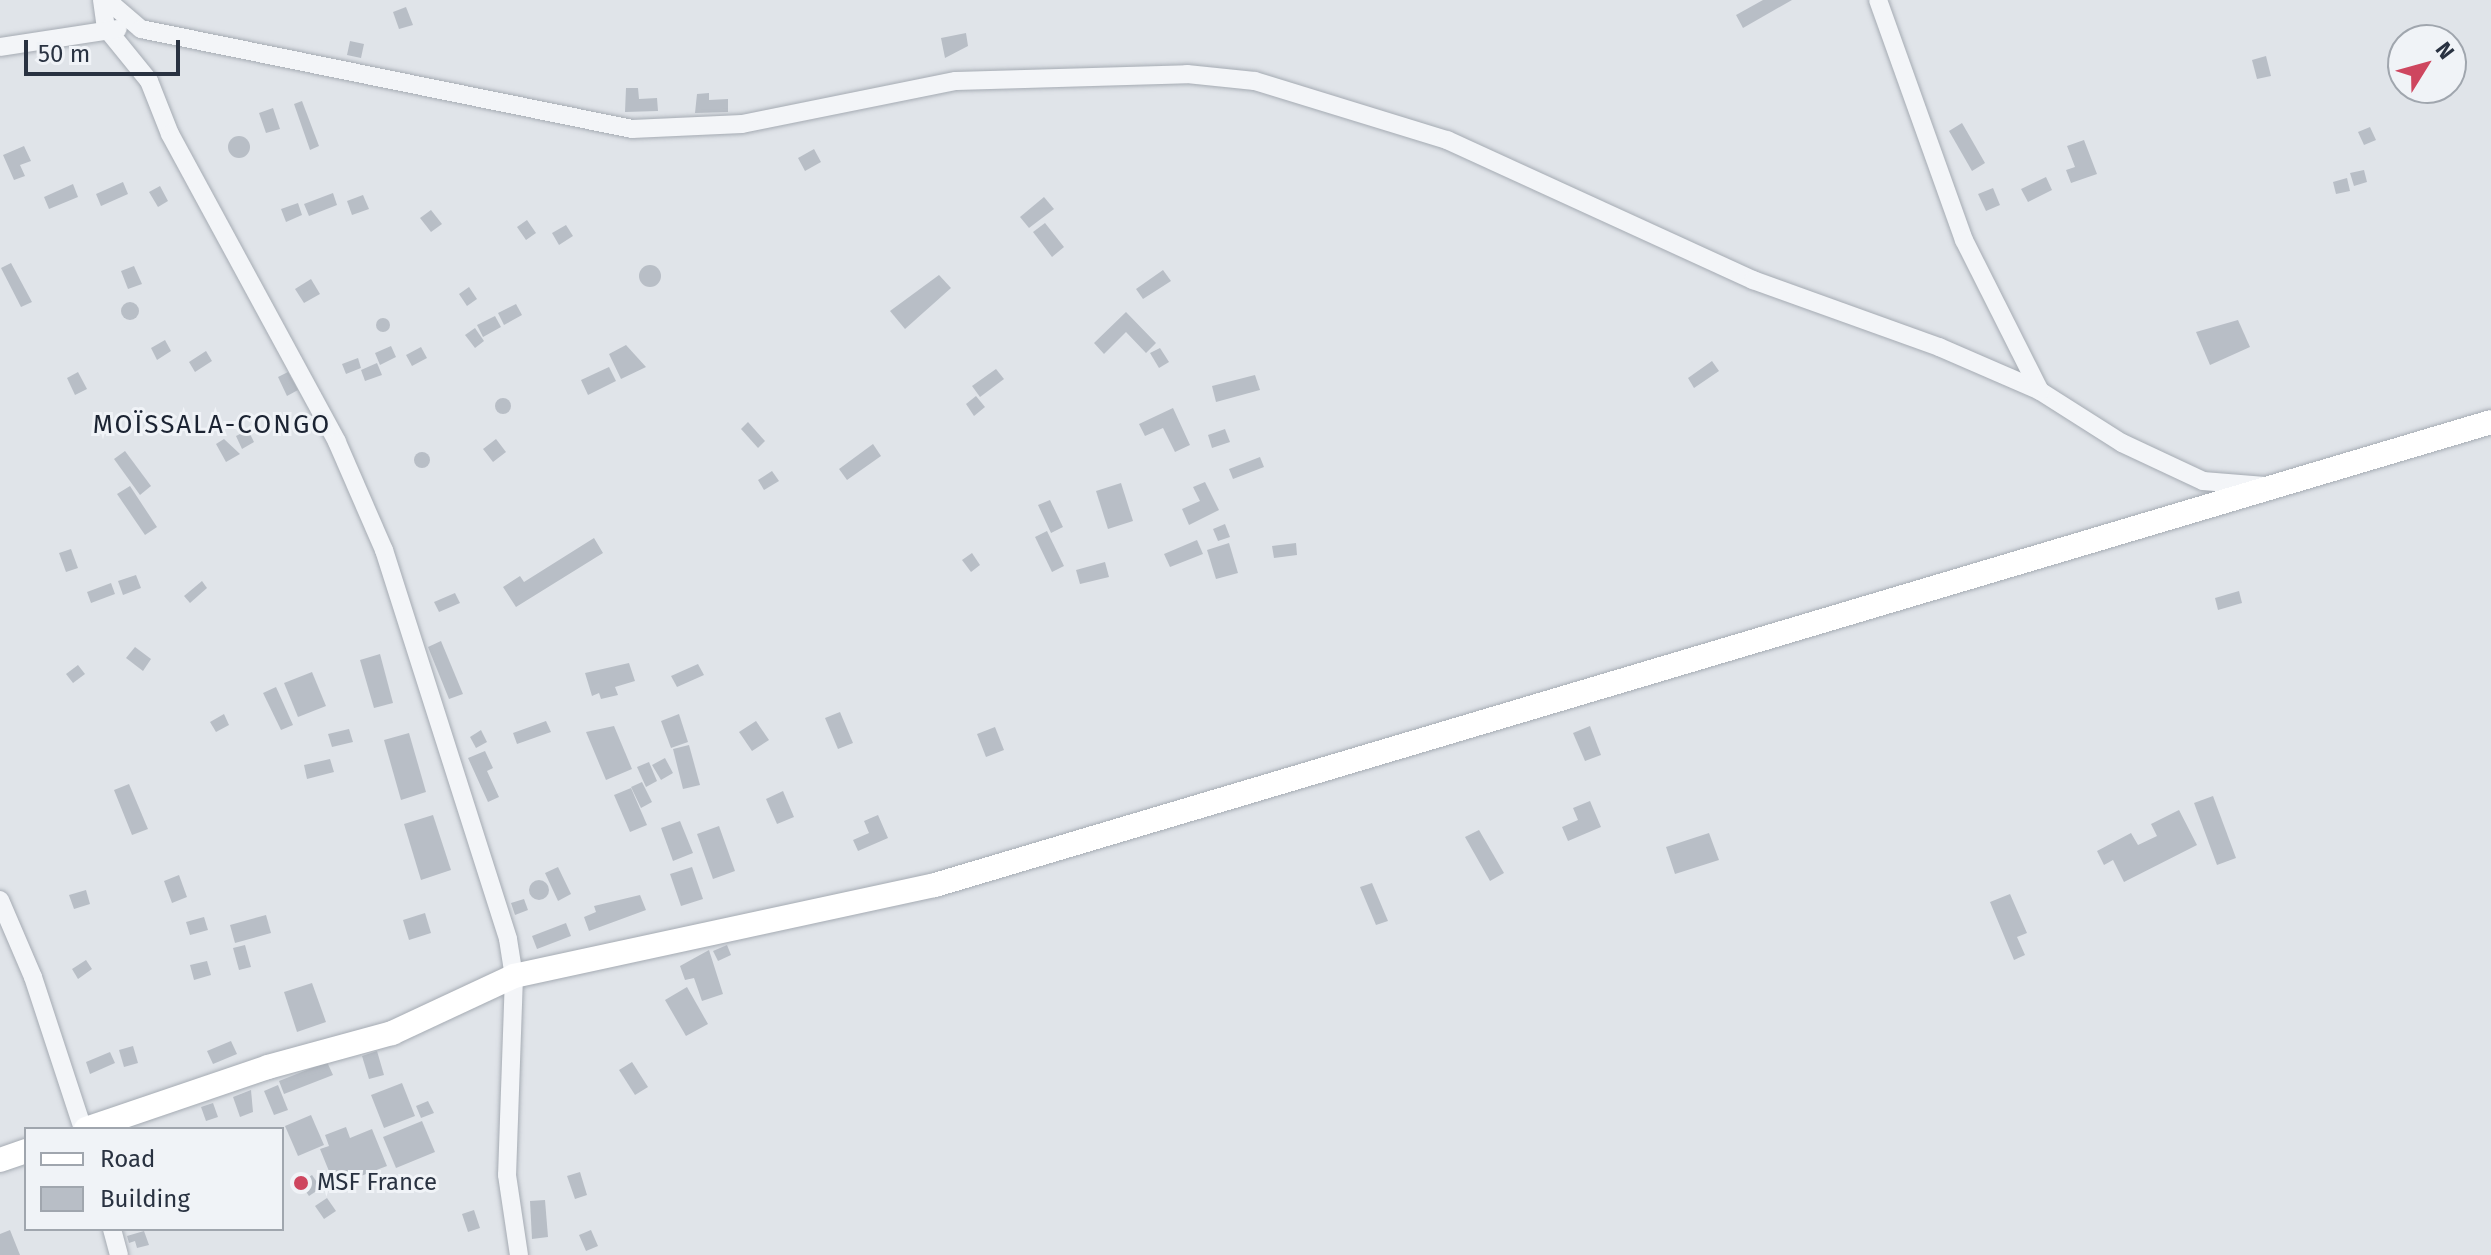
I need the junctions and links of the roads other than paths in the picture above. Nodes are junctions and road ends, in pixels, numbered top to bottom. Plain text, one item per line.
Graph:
1 (104, 0) edge
2 (1878, 0) edge
3 (106, 28) junction
4 (141, 29) junction
5 (0, 47) edge
6 (2040, 391) junction
7 (2491, 422) edge
8 (2276, 487) junction
9 (0, 900) edge
10 (514, 976) junction
11 (83, 1127) edge
12 (90, 1127) edge
13 (24, 1152) edge
14 (0, 1160) edge
15 (113, 1231) edge
16 (119, 1255) edge
17 (519, 1255) edge

1 - 3 street
1 - 4 street
2 - 6 street
3 - 4 street
3 - 5 street
3 - 10 street
4 - 6 street
6 - 8 street
7 - 8 street
8 - 10 street
9 - 11 street
10 - 12 street
10 - 17 street
13 - 14 street
15 - 16 street

